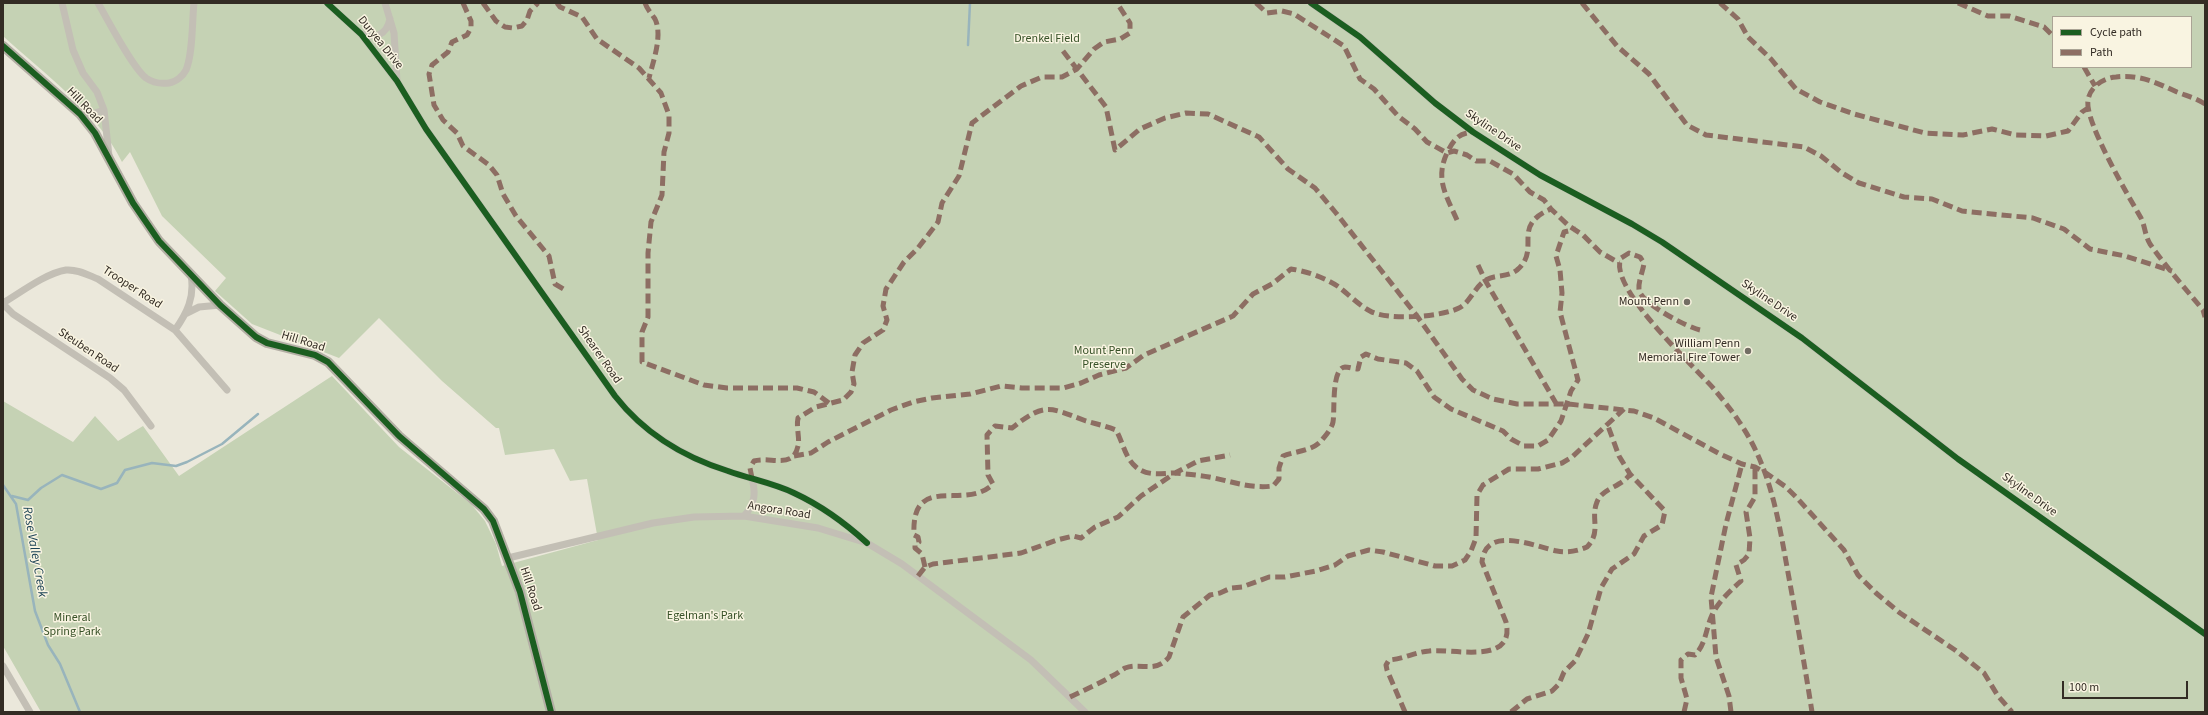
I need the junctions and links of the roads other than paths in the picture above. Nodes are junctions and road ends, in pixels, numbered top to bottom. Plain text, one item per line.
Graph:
1 (62, 3) edge
2 (98, 3) edge
3 (194, 3) edge
4 (328, 3) edge
5 (385, 3) edge
6 (1311, 3) edge
7 (390, 18) junction
8 (361, 34) junction
9 (3, 46) edge
10 (397, 81) junction
11 (104, 110) junction
12 (80, 114) junction
13 (109, 156) junction
14 (191, 275) junction
15 (3, 303) edge
16 (220, 305) junction
17 (187, 313) junction
18 (175, 330) junction
19 (227, 390) dead end
20 (151, 426) dead end
21 (752, 478) junction
22 (744, 516) junction
23 (867, 543) junction
24 (508, 558) junction
25 (2205, 634) edge
26 (3, 666) edge
27 (30, 712) edge
28 (551, 712) edge
29 (1085, 712) edge

1 - 11 street, Hill Road
2 - 3 street
4 - 8 street, Duryea Drive
5 - 7 street, Duryea Drive
6 - 25 street, Skyline Drive
7 - 8 street, Duryea Drive
7 - 10 street, Duryea Drive
8 - 10 street, Duryea Drive
9 - 12 street, Hill Road
10 - 21 street, Shearer Road
11 - 12 street
11 - 13 street, Hill Road
12 - 13 street, Hill Road
13 - 14 street, Hill Road
14 - 16 street, Hill Road
14 - 17 street
15 - 18 street, Trooper Road
15 - 20 street, Steuben Road
16 - 17 street
16 - 24 street, Hill Road
17 - 18 street
18 - 19 street, Trooper Road
21 - 22 street
21 - 23 street, Shearer Road
22 - 23 street, Angora Road
22 - 24 street, Angora Road
23 - 29 street, Angora Road
24 - 28 street, Hill Road
26 - 27 street

